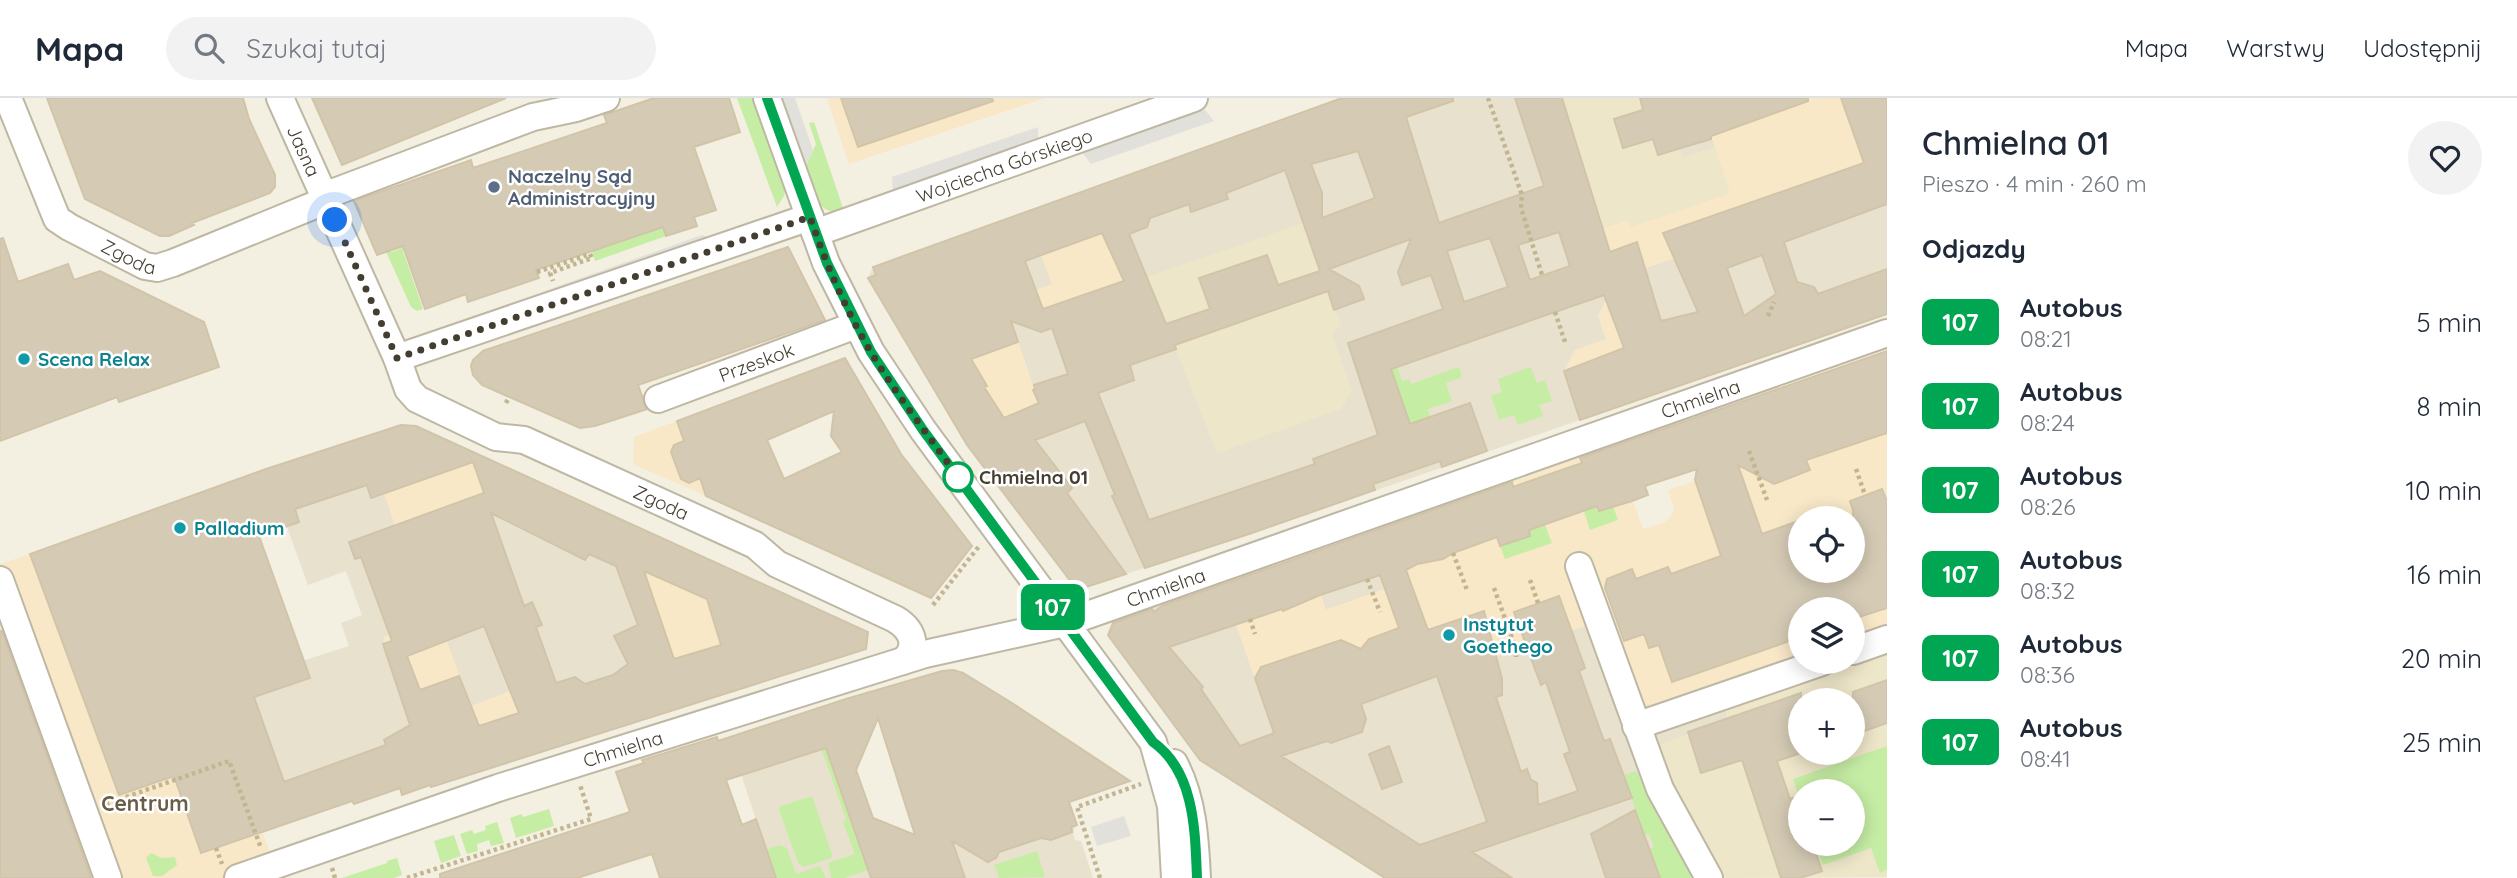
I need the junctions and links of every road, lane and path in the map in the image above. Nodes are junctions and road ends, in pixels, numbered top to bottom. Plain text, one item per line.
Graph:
1 (8, 98) edge
2 (280, 98) edge
3 (606, 98) edge
4 (767, 98) edge
5 (1194, 98) edge
6 (1488, 98) edge
7 (326, 198) junction
8 (813, 225) junction
9 (537, 272) dead end
10 (1542, 275) dead end
11 (554, 284) dead end
12 (1774, 302) dead end
13 (1555, 312) dead end
14 (1768, 316) dead end
15 (856, 325) junction
16 (1887, 332) edge
17 (1566, 345) dead end
18 (397, 358) junction
19 (509, 397) dead end
20 (658, 399) dead end
21 (506, 403) dead end
22 (1749, 451) dead end
23 (1856, 469) dead end
24 (1865, 495) dead end
25 (1767, 499) dead end
26 (982, 542) dead end
27 (1453, 553) dead end
28 (1578, 566) dead end
29 (1367, 579) dead end
30 (0, 580) edge
31 (1530, 580) dead end
32 (1494, 588) dead end
33 (1467, 590) dead end
34 (1538, 603) dead end
35 (933, 605) dead end
36 (1380, 612) dead end
37 (1250, 619) dead end
38 (1065, 623) junction
39 (1255, 634) dead end
40 (1887, 639) edge
41 (1865, 647) edge
42 (1516, 657) dead end
43 (903, 661) junction
44 (1788, 674) edge
45 (1636, 726) junction
46 (1153, 742) junction
47 (573, 764) junction
48 (1144, 783) dead end
49 (84, 812) junction
50 (268, 867) junction
51 (108, 878) edge
52 (238, 878) edge
53 (407, 878) edge
54 (1100, 878) edge
55 (1175, 878) edge
56 (1197, 878) edge
57 (1709, 878) edge

1 - 7 street, Zgoda
2 - 7 street, Jasna
3 - 7 street, Zgoda
4 - 8 street
5 - 8 street, Wojciecha Górskiego
6 - 10 path
7 - 18 street, Jasna
8 - 15 street
8 - 18 street, Wojciecha Górskiego
9 - 11 path
12 - 14 path
13 - 17 path
15 - 20 street, Przeskok
15 - 38 street
16 - 38 street, Chmielna
18 - 43 street, Zgoda
19 - 21 path
22 - 25 path
23 - 24 path
26 - 35 path
27 - 33 path
28 - 45 street
29 - 36 path
30 - 49 street
31 - 34 path
32 - 42 path
37 - 39 path
38 - 43 street, Chmielna
38 - 46 street
40 - 41 street
43 - 47 street, Chmielna
44 - 45 street
45 - 57 street
46 - 55 street
46 - 56 street
47 - 50 street, Chmielna
47 - 53 path
48 - 54 path
49 - 50 path
49 - 51 street
50 - 52 street, Chmielna

